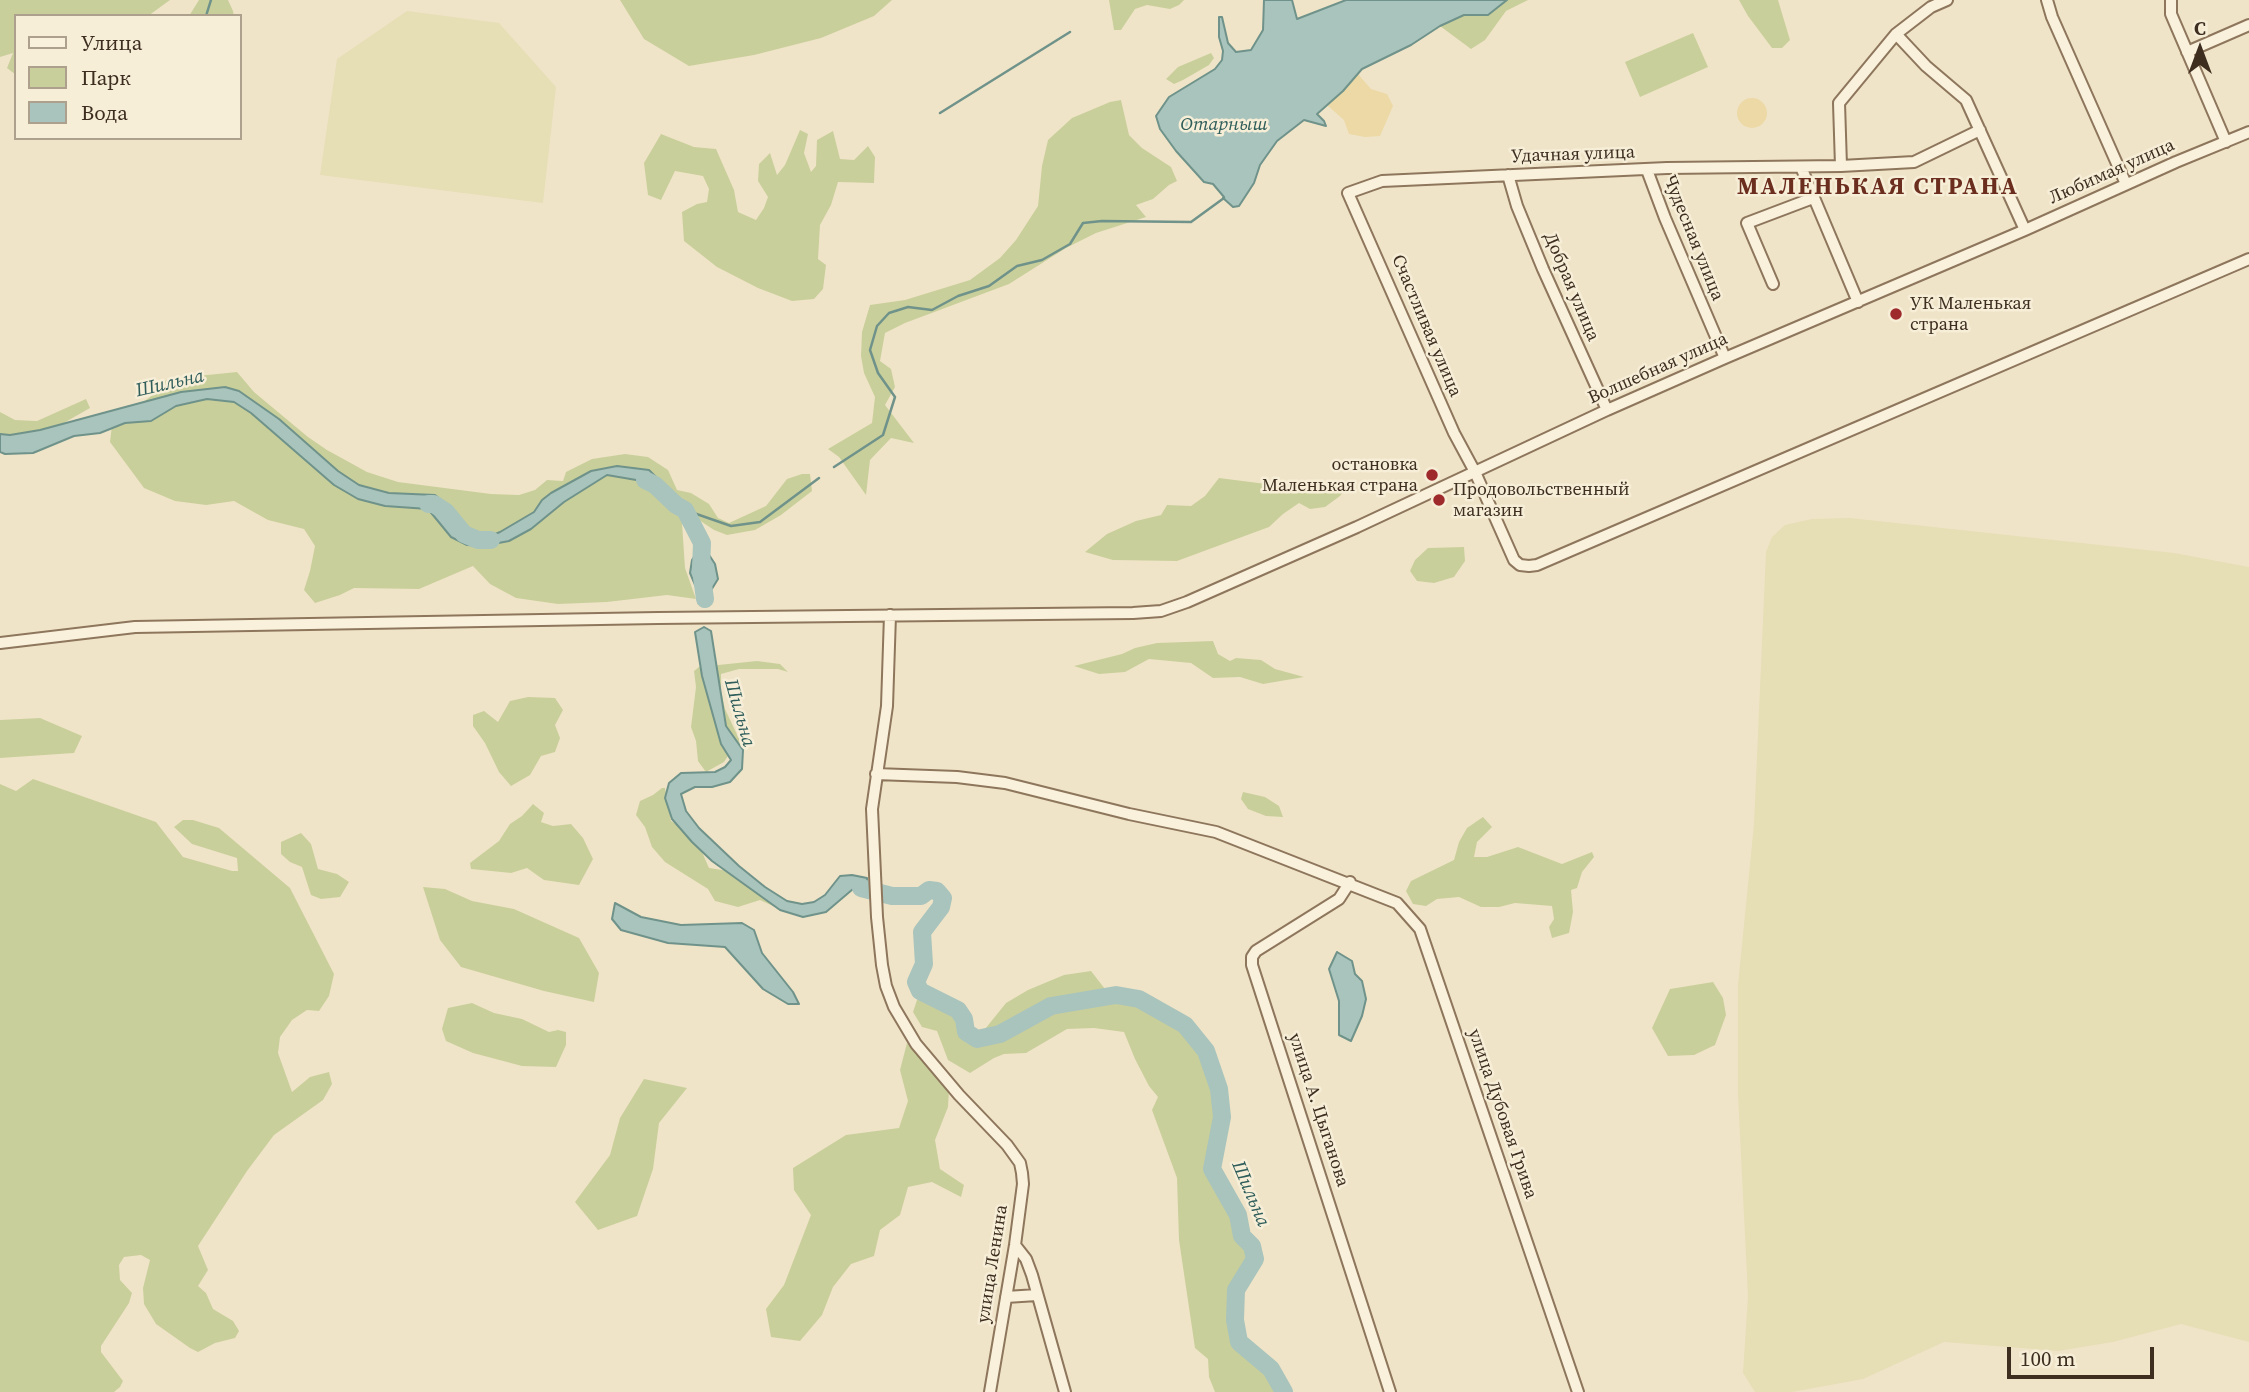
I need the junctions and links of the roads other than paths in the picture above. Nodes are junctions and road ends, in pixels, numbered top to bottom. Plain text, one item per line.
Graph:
1 (1947, 0) edge
2 (2047, 0) edge
3 (2171, 0) edge
4 (2249, 25) edge
5 (1896, 34) junction
6 (2187, 52) junction
7 (1980, 130) junction
8 (2249, 132) edge
9 (2226, 142) junction
10 (1841, 166) junction
11 (1801, 167) junction
12 (1647, 170) junction
13 (1508, 175) junction
14 (2126, 184) junction
15 (1348, 193) joint
16 (1813, 198) junction
17 (2025, 230) junction
18 (2249, 259) edge
19 (1773, 284) dead end
20 (1858, 302) junction
21 (1725, 358) junction
22 (1607, 410) junction
23 (1475, 472) junction
24 (890, 615) junction
25 (0, 643) edge
26 (876, 774) junction
27 (1350, 882) junction
28 (1015, 1245) junction
29 (1037, 1295) junction
30 (1006, 1297) junction
31 (990, 1392) edge
32 (1065, 1392) edge
33 (1390, 1392) edge
34 (1578, 1392) edge

1 - 5 street
2 - 14 street
3 - 6 street
4 - 6 street
5 - 7 street
5 - 10 street
6 - 9 street
7 - 10 street, Удачная улица
7 - 17 street
8 - 9 street, Любимая улица
9 - 14 street, Любимая улица
10 - 11 street, Удачная улица
11 - 12 street, Удачная улица
11 - 16 street
12 - 13 street, Удачная улица
12 - 21 street, Чудесная улица
13 - 15 street, Удачная улица
13 - 22 street, Добрая улица
14 - 17 street, Любимая улица
15 - 23 street, Счастливая улица
16 - 19 street
16 - 20 street
17 - 20 street, Любимая улица
18 - 23 street, Счастливая улица
20 - 21 street, Волшебная улица
21 - 22 street, Волшебная улица
22 - 23 street, Волшебная улица
23 - 24 street, Волшебная улица
24 - 25 street, Волшебная улица
24 - 26 street, улица Ленина
26 - 27 street, улица Дубовая Грива
26 - 28 street, улица Ленина
27 - 33 street, улица А. Цыганова
27 - 34 street, улица Дубовая Грива
28 - 29 street
28 - 30 street, улица Ленина
29 - 30 street
29 - 32 street
30 - 31 street, улица Ленина

